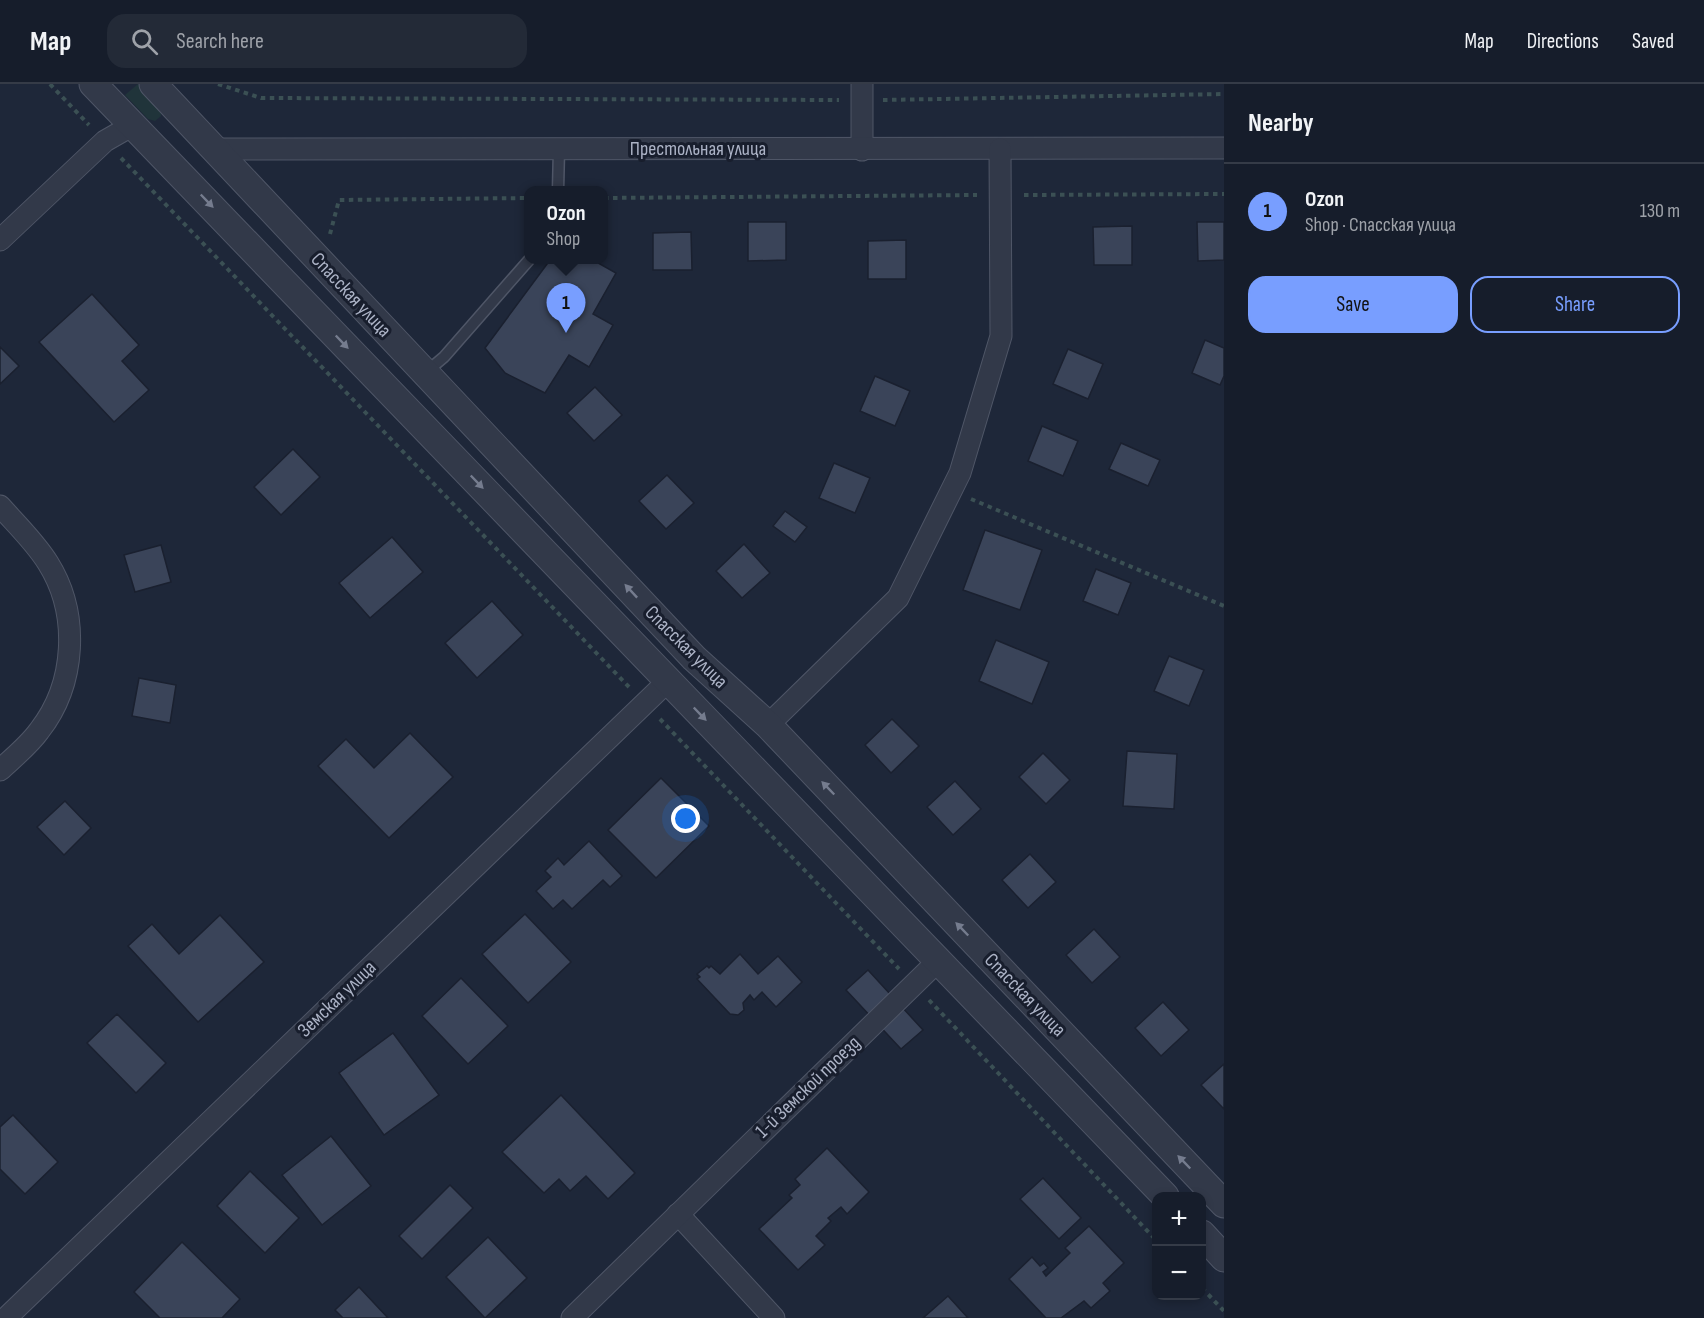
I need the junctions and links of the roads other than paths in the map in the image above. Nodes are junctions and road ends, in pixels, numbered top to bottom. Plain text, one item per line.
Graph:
1 (93, 84) edge
2 (153, 84) edge
3 (862, 92) edge
4 (132, 125) junction
5 (1224, 148) edge
6 (213, 149) junction
7 (559, 149) junction
8 (1000, 149) junction
9 (862, 150) junction
10 (178, 171) junction
11 (558, 186) edge
12 (0, 240) edge
13 (525, 264) edge
14 (425, 374) junction
15 (0, 506) edge
16 (668, 681) junction
17 (768, 725) junction
18 (0, 770) edge
19 (939, 960) junction
20 (1160, 1192) edge
21 (1224, 1204) edge
22 (678, 1214) junction
23 (1206, 1238) edge
24 (1224, 1258) edge
25 (6, 1318) edge
26 (572, 1318) edge
27 (774, 1318) edge

1 - 4 street, Спасская улица
2 - 6 street, Спасская улица
3 - 9 street
4 - 10 street, Спасская улица
4 - 12 street
5 - 8 street, Престольная улица
6 - 7 street, Престольная улица
6 - 10 street
6 - 14 street, Спасская улица
7 - 9 street, Престольная улица
7 - 11 lane
8 - 9 street, Престольная улица
8 - 17 street
10 -> 16 street, Спасская улица
13 - 14 lane
17 -> 14 street, Спасская улица
15 - 18 street
16 -> 19 street, Спасская улица
16 - 25 street, Земская улица
21 -> 17 street, Спасская улица
19 - 20 street, Спасская улица
19 - 22 street, 1-й Земской проезд
22 - 26 street, 1-й Земской проезд
22 - 27 street
23 - 24 street

